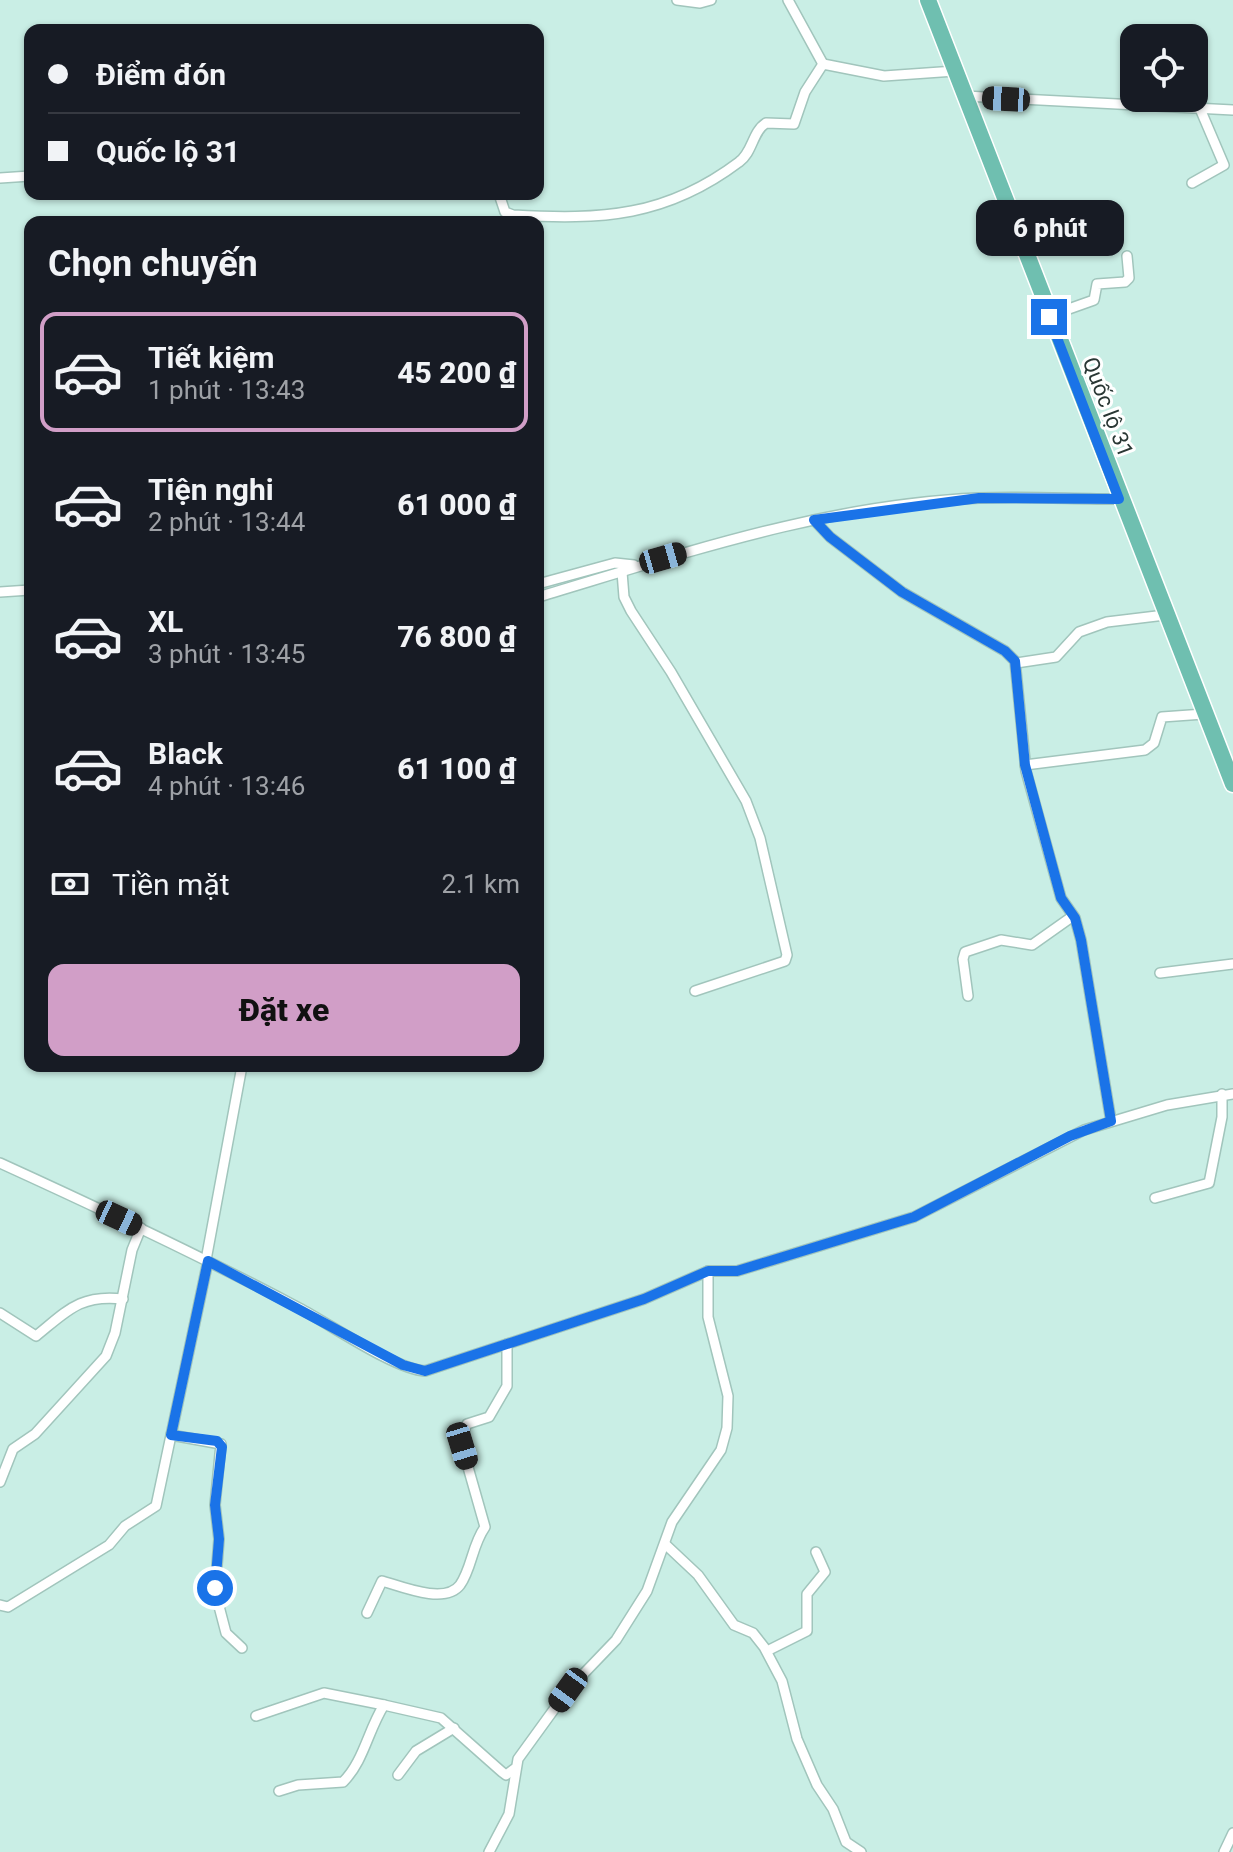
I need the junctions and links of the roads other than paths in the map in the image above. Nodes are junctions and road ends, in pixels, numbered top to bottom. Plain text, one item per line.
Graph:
1 (677, 0) edge
2 (711, 0) edge
3 (788, 0) edge
4 (928, 0) edge
5 (823, 64) junction
6 (955, 71) junction
7 (965, 96) junction
8 (1120, 106) edge
9 (1233, 110) edge
10 (1208, 111) edge
11 (1201, 112) edge
12 (24, 176) edge
13 (0, 178) edge
14 (1192, 183) dead end
15 (502, 200) edge
16 (532, 216) edge
17 (532, 216) edge
18 (1127, 256) dead end
19 (1049, 317) junction
20 (1119, 499) junction
21 (814, 520) junction
22 (637, 566) junction
23 (622, 572) junction
24 (544, 582) edge
25 (24, 590) edge
26 (0, 592) edge
27 (544, 595) edge
28 (1165, 615) junction
29 (1016, 663) junction
30 (1204, 714) junction
31 (1025, 765) junction
32 (1233, 784) edge
33 (1073, 916) junction
34 (1233, 964) edge
35 (1160, 973) dead end
36 (695, 991) dead end
37 (968, 996) dead end
38 (241, 1072) edge
39 (1228, 1094) edge
40 (1111, 1121) junction
41 (0, 1163) edge
42 (1155, 1198) dead end
43 (141, 1228) junction
44 (207, 1261) junction
45 (708, 1271) junction
46 (123, 1299) junction
47 (0, 1313) edge
48 (507, 1344) junction
49 (171, 1435) junction
50 (0, 1482) edge
51 (665, 1544) junction
52 (816, 1552) dead end
53 (0, 1605) edge
54 (367, 1613) dead end
55 (242, 1648) dead end
56 (767, 1651) junction
57 (384, 1705) junction
58 (256, 1716) dead end
59 (454, 1728) junction
60 (514, 1769) junction
61 (398, 1775) dead end
62 (279, 1791) dead end
63 (489, 1852) edge
64 (861, 1852) edge

1 - 2 street
3 - 5 street
4 - 6 highway, Quốc lộ 31
5 - 6 street
5 - 16 street
6 - 7 highway, Quốc lộ 31
7 - 8 street
7 - 19 highway, Quốc lộ 31
9 - 10 street
11 - 14 street
12 - 13 street
15 - 17 street
18 - 19 street
19 - 20 highway, Quốc lộ 31
20 - 21 street
20 - 28 highway, Quốc lộ 31
21 - 22 street
21 - 29 street
22 - 23 street
22 - 24 street
23 - 27 street
23 - 36 street
25 - 26 street
28 - 29 street
28 - 30 highway, Quốc lộ 31
29 - 31 street
30 - 31 street
30 - 32 highway, Quốc lộ 31
31 - 33 street
33 - 37 street
33 - 40 street
34 - 35 street
38 - 44 street
39 - 40 street
39 - 42 street
40 - 45 street
41 - 43 street
43 - 44 street
43 - 46 street
44 - 48 street
44 - 49 street
45 - 48 street
45 - 51 street
46 - 47 street
46 - 50 street
48 - 54 street
49 - 53 street
49 - 55 street
51 - 56 street
51 - 60 street
52 - 56 street
56 - 64 street
57 - 58 street
57 - 59 street
57 - 62 street
59 - 60 street
59 - 61 street
60 - 63 street

